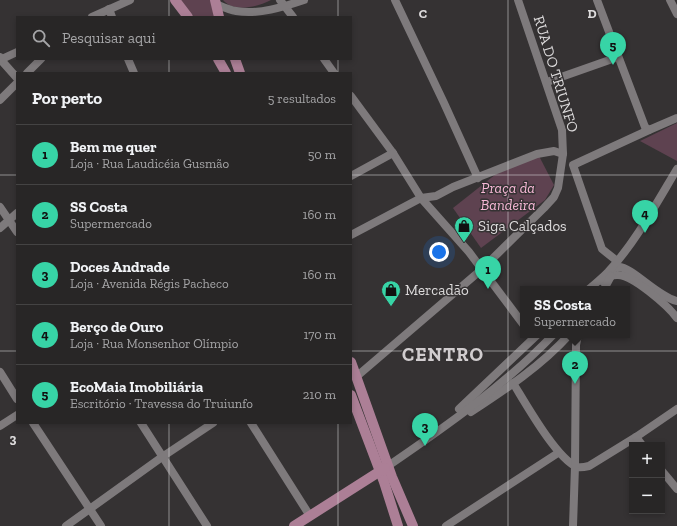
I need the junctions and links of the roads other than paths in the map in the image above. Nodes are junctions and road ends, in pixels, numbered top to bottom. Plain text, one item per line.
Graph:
1 (130, 0) edge
2 (175, 0) edge
3 (304, 0) edge
4 (395, 0) edge
5 (518, 0) edge
6 (597, 0) edge
7 (670, 0) edge
8 (215, 2) edge
9 (282, 3) edge
10 (110, 13) edge
11 (677, 14) edge
12 (96, 16) edge
13 (187, 16) edge
14 (219, 16) edge
15 (292, 16) edge
16 (16, 52) edge
17 (618, 57) junction
18 (0, 59) edge
19 (40, 60) edge
20 (128, 60) edge
21 (219, 60) edge
22 (235, 60) edge
23 (325, 60) edge
24 (29, 72) edge
25 (134, 72) edge
26 (225, 72) edge
27 (240, 72) edge
28 (333, 72) edge
29 (16, 77) edge
30 (547, 82) junction
31 (16, 84) edge
32 (352, 97) edge
33 (0, 100) edge
34 (677, 118) edge
35 (649, 130) junction
36 (393, 153) junction
37 (563, 154) junction
38 (677, 170) edge
39 (352, 175) edge
40 (478, 178) junction
41 (421, 198) junction
42 (0, 207) edge
43 (16, 214) edge
44 (9, 219) junction
45 (0, 228) edge
46 (16, 230) edge
47 (352, 234) edge
48 (617, 261) junction
49 (481, 270) junction
50 (609, 274) junction
51 (593, 286) edge
52 (600, 286) edge
53 (677, 301) edge
54 (677, 318) edge
55 (520, 320) edge
56 (532, 338) edge
57 (535, 338) edge
58 (550, 338) edge
59 (566, 338) edge
60 (577, 338) edge
61 (548, 356) junction
62 (352, 368) edge
63 (0, 372) edge
64 (354, 380) edge
65 (513, 383) junction
66 (16, 397) edge
67 (352, 397) edge
68 (677, 409) edge
69 (16, 416) edge
70 (34, 424) edge
71 (141, 424) edge
72 (212, 424) edge
73 (252, 424) edge
74 (0, 426) edge
75 (443, 428) junction
76 (430, 437) junction
77 (636, 437) junction
78 (640, 442) edge
79 (558, 453) junction
80 (162, 457) junction
81 (575, 466) junction
82 (384, 468) junction
83 (665, 475) edge
84 (677, 489) edge
85 (90, 509) junction
86 (310, 516) junction
87 (397, 525) edge
88 (66, 526) edge
89 (101, 526) edge
90 (207, 526) edge
91 (294, 526) edge
92 (413, 526) edge
93 (446, 526) edge
94 (573, 526) edge

1 - 10 street
2 - 13 main road
3 - 9 street
4 - 40 street
5 - 30 street, RUA DO TRIUNFO
6 - 17 street
7 - 11 street
8 - 9 street
8 - 14 main road
9 - 15 street
10 - 12 street
16 - 18 street
17 - 30 street
17 - 35 street
18 - 29 street
19 - 24 street
20 - 25 street
21 - 26 main road
22 - 27 main road
23 - 28 street
30 - 37 street, RUA DO TRIUNFO
31 - 33 street
32 - 36 street
34 - 35 street
35 - 48 street
36 - 39 street
36 - 41 street
37 - 40 street
37 - 49 street, RUA DO TRIUNFO
38 - 48 street
40 - 41 street
41 - 47 street
41 - 49 street
42 - 44 street
43 - 44 street
44 - 45 street
44 - 46 street
48 - 50 street
49 - 55 street
49 - 64 street, RUA DO TRIUNFO
50 - 51 street
50 - 52 street
50 - 53 street
50 - 54 street
56 - 76 street
57 - 61 street
58 - 75 street
59 - 61 street
60 - 81 street
61 - 65 street
62 - 64 main road
63 - 66 street
64 - 82 main road
65 - 75 street
65 - 79 street
67 - 82 main road
68 - 77 street
69 - 74 street
70 - 85 street
71 - 80 street
72 - 80 street
73 - 86 street
75 - 76 street
76 - 82 street
77 - 78 street
77 - 81 street
79 - 81 street
79 - 93 street
80 - 85 street
80 - 90 street
81 - 94 street
82 - 86 main road
82 - 87 main road
82 - 92 main road
83 - 84 street
85 - 88 street
85 - 89 street
86 - 91 main road

